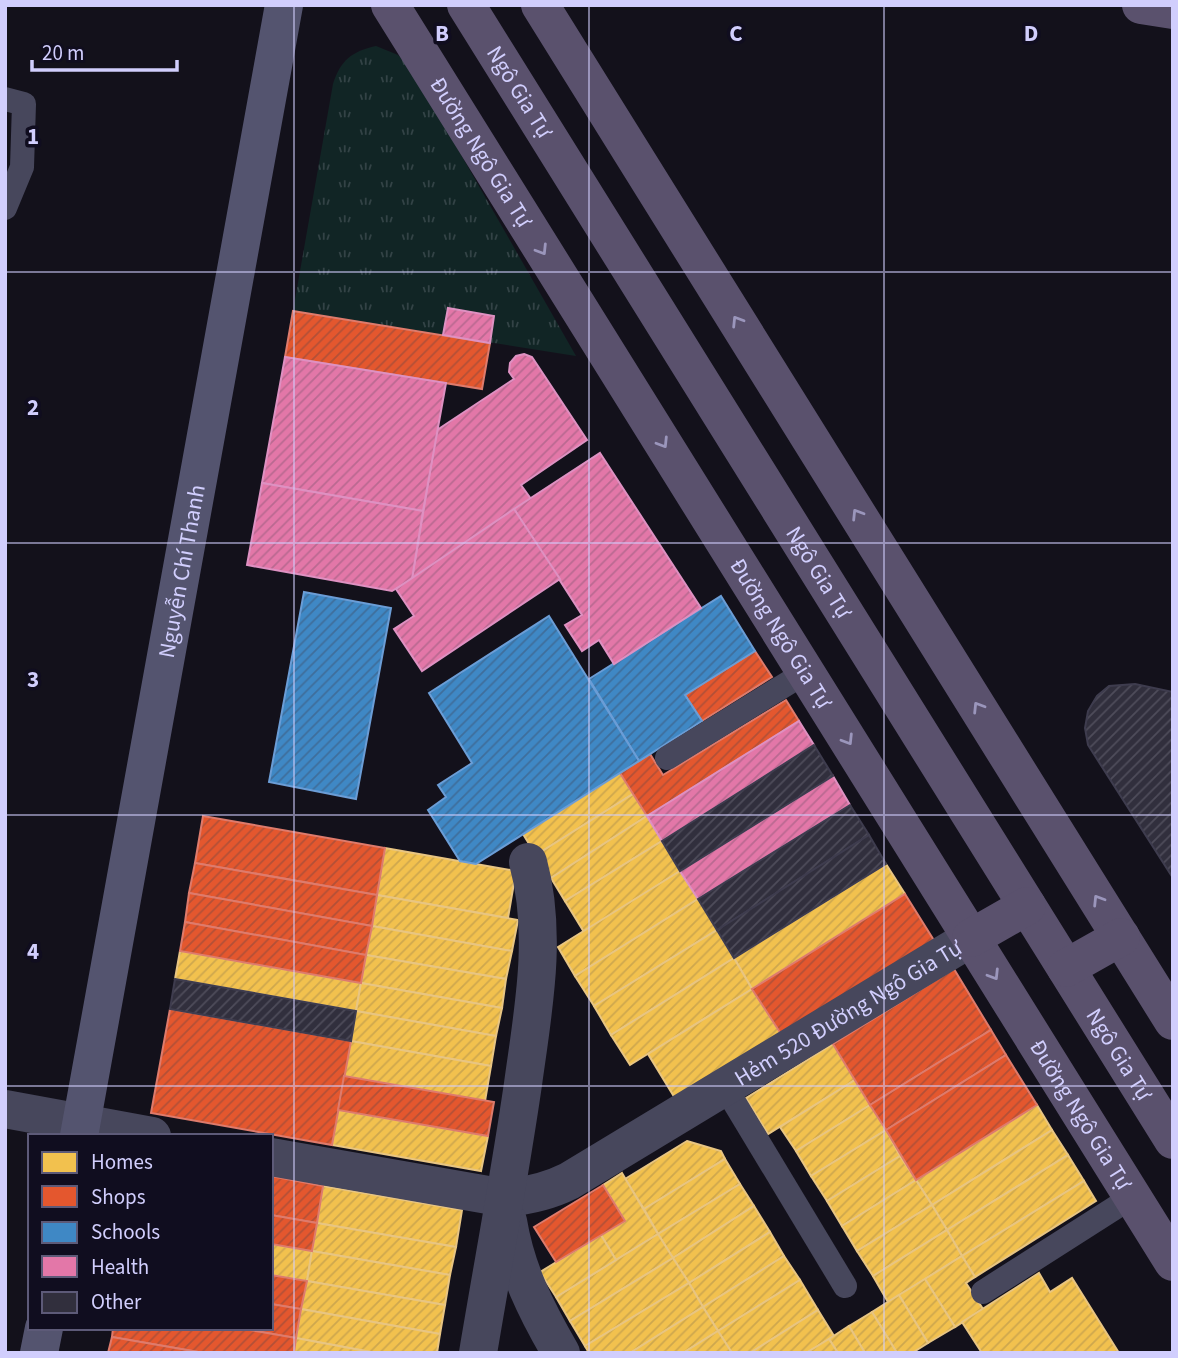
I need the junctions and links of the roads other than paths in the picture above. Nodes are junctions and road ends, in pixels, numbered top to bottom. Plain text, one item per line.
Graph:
1 (284, 5) edge
2 (390, 5) edge
3 (466, 5) edge
4 (540, 5) edge
5 (1141, 5) edge
6 (1173, 10) edge
7 (15, 102) edge
8 (5, 208) edge
9 (806, 672) junction
10 (667, 758) dead end
11 (528, 862) dead end
12 (1027, 906) junction
13 (1121, 937) junction
14 (971, 938) junction
15 (1066, 968) junction
16 (1173, 1021) edge
17 (724, 1087) junction
18 (5, 1109) edge
19 (80, 1129) edge
20 (131, 1134) edge
21 (1173, 1140) edge
22 (273, 1157) edge
23 (1132, 1197) junction
24 (505, 1198) junction
25 (1173, 1262) edge
26 (845, 1286) dead end
27 (983, 1292) dead end
28 (44, 1330) edge
29 (39, 1353) edge
30 (478, 1353) edge
31 (561, 1353) edge

1 - 19 main road, Nguyễn Chí Thanh
2 -> 9 main road, Đường Ngô Gia Tự
3 - 12 main road, Ngô Gia Tự
13 -> 4 main road
5 - 6 main road
7 - 8 lane
9 - 10 lane
9 -> 14 main road, Đường Ngô Gia Tự
11 - 24 street
12 - 14 main road
12 - 15 main road, Ngô Gia Tự
13 - 15 main road
13 - 16 main road
14 - 17 street, Hẻm 520 Đường Ngô Gia Tự
14 -> 23 main road, Đường Ngô Gia Tự
15 - 21 main road, Ngô Gia Tự
17 - 24 street, Hẻm 520 Đường Ngô Gia Tự
17 - 26 lane, Hẻm 520 Đường Ngô Gia Tự
18 - 19 street
19 - 20 street
22 - 24 street, Hẻm 520 Đường Ngô Gia Tự
23 - 25 main road, Đường Ngô Gia Tự
23 - 27 lane
24 - 30 street
24 - 31 street
28 - 29 main road

